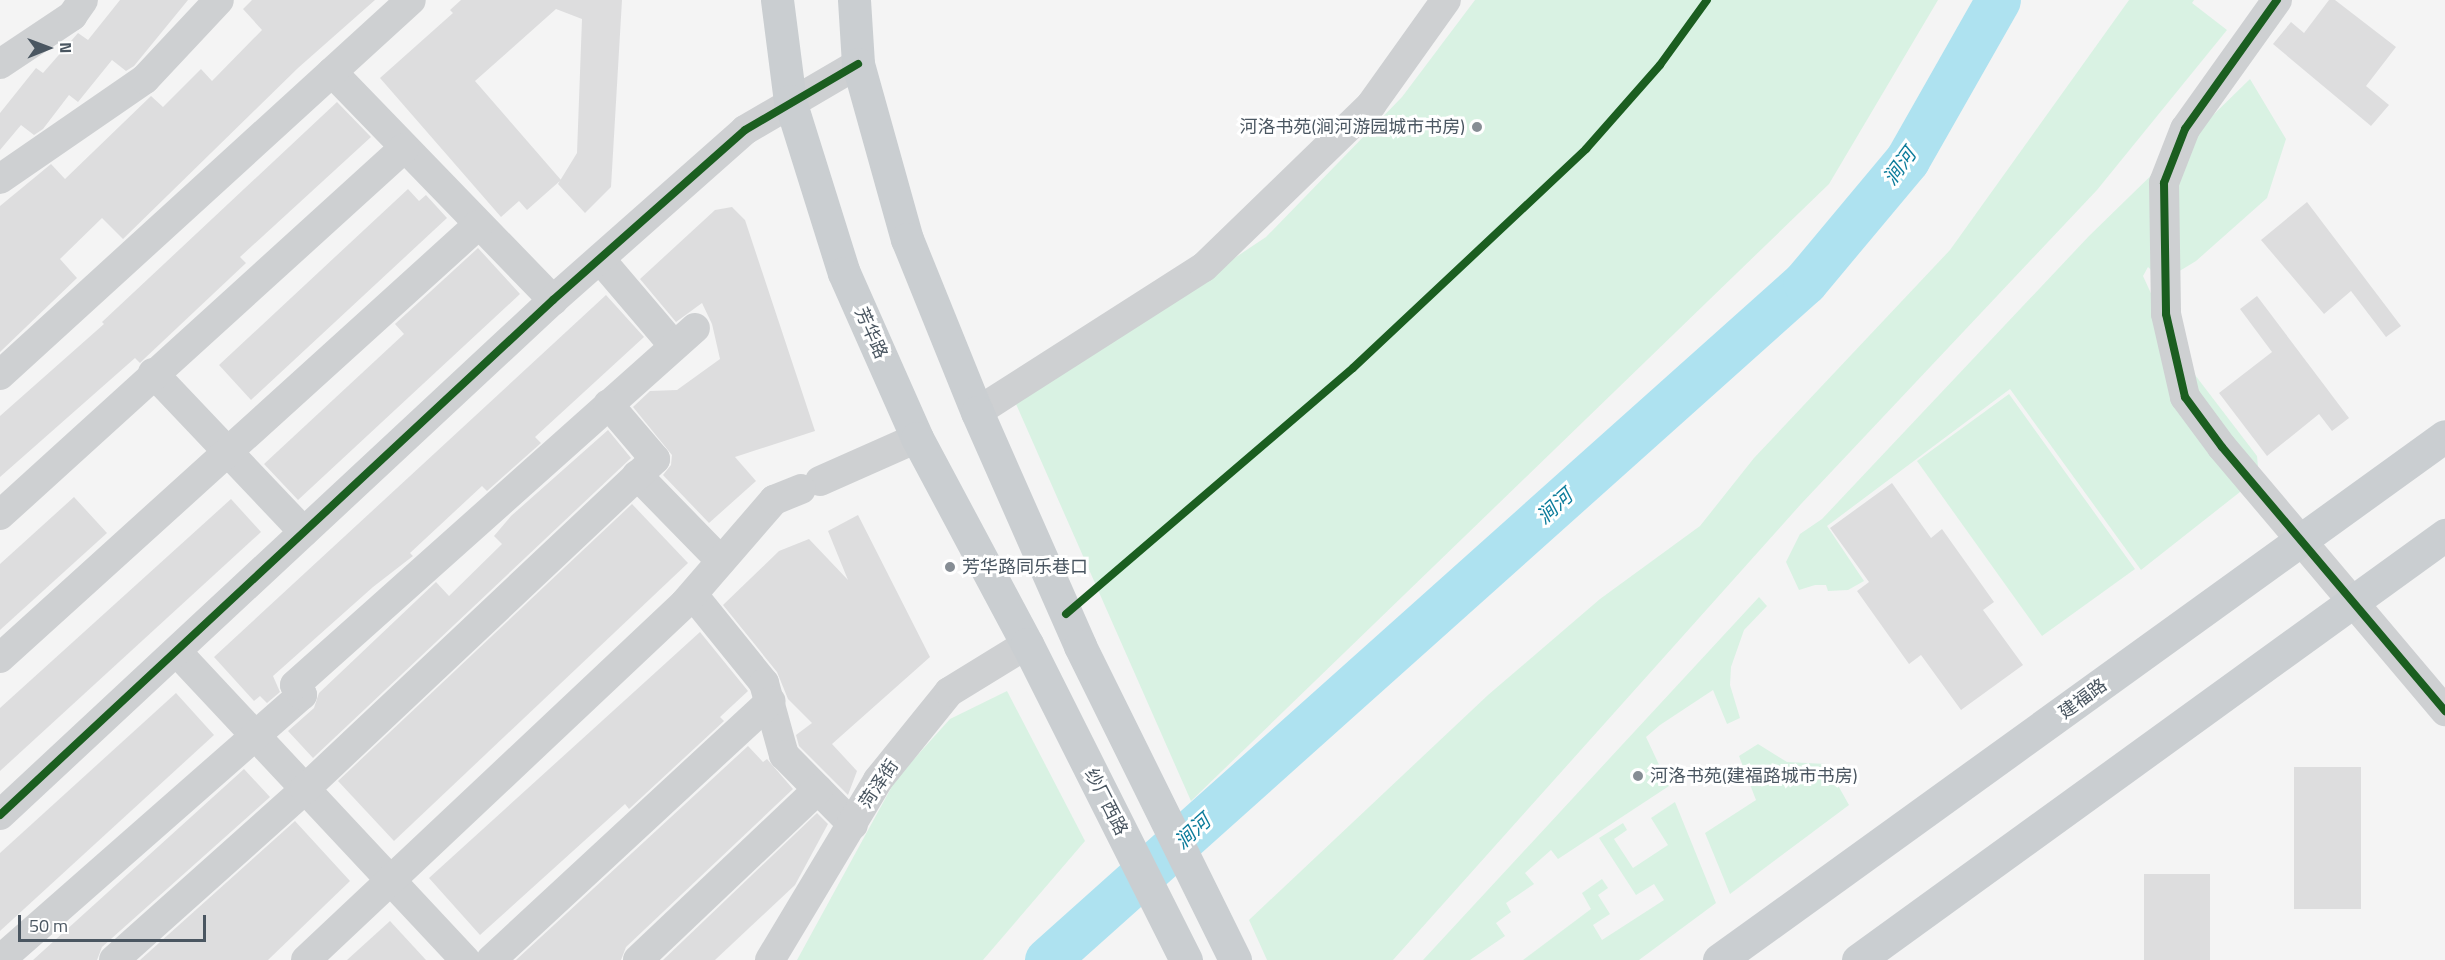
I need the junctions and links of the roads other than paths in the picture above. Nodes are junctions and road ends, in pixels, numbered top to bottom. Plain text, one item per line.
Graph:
1 (83, 0) edge
2 (219, 0) edge
3 (411, 0) edge
4 (777, 0) edge
5 (854, 0) edge
6 (1446, 0) edge
7 (2277, 0) edge
8 (0, 64) edge
9 (858, 64) junction
10 (332, 72) junction
11 (790, 101) junction
12 (404, 148) junction
13 (0, 179) edge
14 (478, 225) junction
15 (600, 259) junction
16 (553, 300) junction
17 (153, 373) junction
18 (0, 375) edge
19 (608, 404) junction
20 (977, 412) junction
21 (2445, 436) edge
22 (917, 438) junction
23 (226, 453) junction
24 (637, 475) junction
25 (0, 514) edge
26 (304, 532) junction
27 (2445, 535) edge
28 (2302, 541) junction
29 (722, 561) junction
30 (693, 595) junction
31 (2351, 602) junction
32 (177, 652) junction
33 (1032, 655) junction
34 (0, 658) edge
35 (771, 701) junction
36 (2445, 711) edge
37 (255, 735) junction
38 (305, 789) junction
39 (818, 789) junction
40 (0, 815) edge
41 (853, 825) junction
42 (394, 881) junction
43 (5, 958) edge
44 (114, 960) edge
45 (306, 960) edge
46 (465, 960) edge
47 (491, 960) edge
48 (638, 960) edge
49 (770, 960) edge
50 (1186, 960) edge
51 (1235, 960) edge
52 (1719, 960) edge
53 (1857, 960) edge

1 - 8 street
2 - 13 street
3 - 10 street
4 - 11 main road, 芳华路
5 - 9 main road
6 - 20 street
7 - 28 street
9 - 11 street
9 - 20 main road
10 - 12 street
10 - 18 street
11 - 15 street
11 - 22 main road, 芳华路
12 - 14 street
12 - 17 street
14 - 16 street
14 - 23 street
15 - 16 street
15 - 19 street
16 - 26 street
17 - 23 street
17 - 25 street
19 - 24 street
19 - 37 street
20 - 51 main road
21 - 28 main road, 建福路
22 - 29 street
22 - 33 main road, 芳华路
23 - 26 street
23 - 34 street
24 - 29 street
24 - 38 street
26 - 32 street
27 - 31 main road
28 - 31 street
28 - 52 main road, 建福路
29 - 30 street
30 - 35 street
30 - 42 street
31 - 36 street
31 - 53 main road
32 - 37 street
32 - 40 street
33 - 41 street, 菏泽街
33 - 50 main road, 纱厂西路
35 - 39 street
35 - 47 street
37 - 38 street
37 - 43 street
38 - 42 street
38 - 44 street
39 - 41 street
39 - 48 street
41 - 49 street, 菏泽街
42 - 45 street
42 - 46 street

